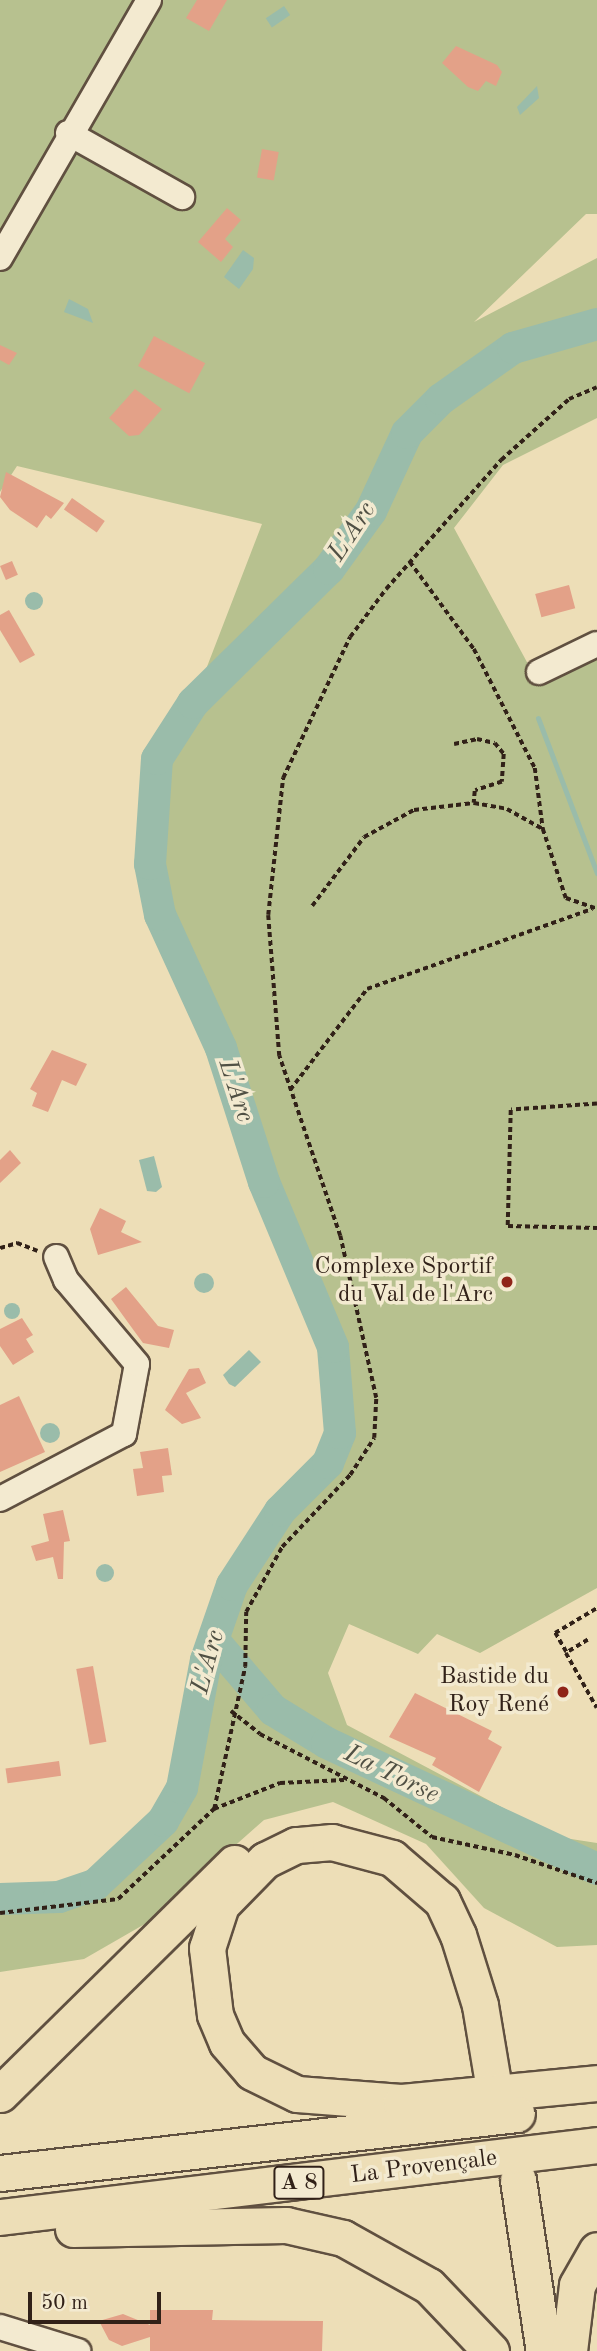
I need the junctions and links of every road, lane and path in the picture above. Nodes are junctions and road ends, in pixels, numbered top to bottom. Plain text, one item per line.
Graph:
1 (149, 0) edge
2 (68, 133) junction
3 (182, 197) dead end
4 (0, 258) edge
5 (597, 387) edge
6 (410, 562) junction
7 (597, 644) edge
8 (539, 671) dead end
9 (454, 744) dead end
10 (474, 803) junction
11 (543, 829) junction
12 (312, 906) dead end
13 (596, 908) edge
14 (290, 1090) junction
15 (597, 1104) edge
16 (597, 1228) edge
17 (0, 1248) edge
18 (56, 1257) joint
19 (0, 1499) edge
20 (597, 1608) edge
21 (588, 1640) dead end
22 (566, 1653) junction
23 (597, 1709) edge
24 (231, 1711) junction
25 (346, 1780) junction
26 (214, 1809) junction
27 (597, 1883) edge
28 (0, 1913) edge
29 (597, 2084) edge
30 (0, 2094) edge
31 (597, 2103) edge
32 (597, 2145) edge
33 (0, 2173) edge
34 (0, 2217) edge
35 (0, 2227) edge
36 (597, 2250) edge
37 (0, 2327) edge
38 (78, 2351) edge
39 (491, 2351) edge
40 (531, 2351) edge
41 (544, 2351) edge
42 (569, 2351) edge

1 - 2 street
2 - 3 street
2 - 4 street
5 - 6 path
6 - 11 path
6 - 14 path
7 - 8 street
9 - 10 path
10 - 11 path
10 - 12 path
11 - 13 path
13 - 14 path
14 - 24 path
15 - 16 path
17 - 18 path
18 - 19 street
20 - 22 path
21 - 22 path
22 - 23 path
24 - 25 path
24 - 26 path
25 - 26 path
25 - 27 path
26 - 28 path
29 - 30 highway
31 - 33 highway, La Provençale / A 8
32 - 34 highway, La Provençale / A 8
35 - 39 highway
36 - 42 highway
37 - 38 street
40 - 41 highway

